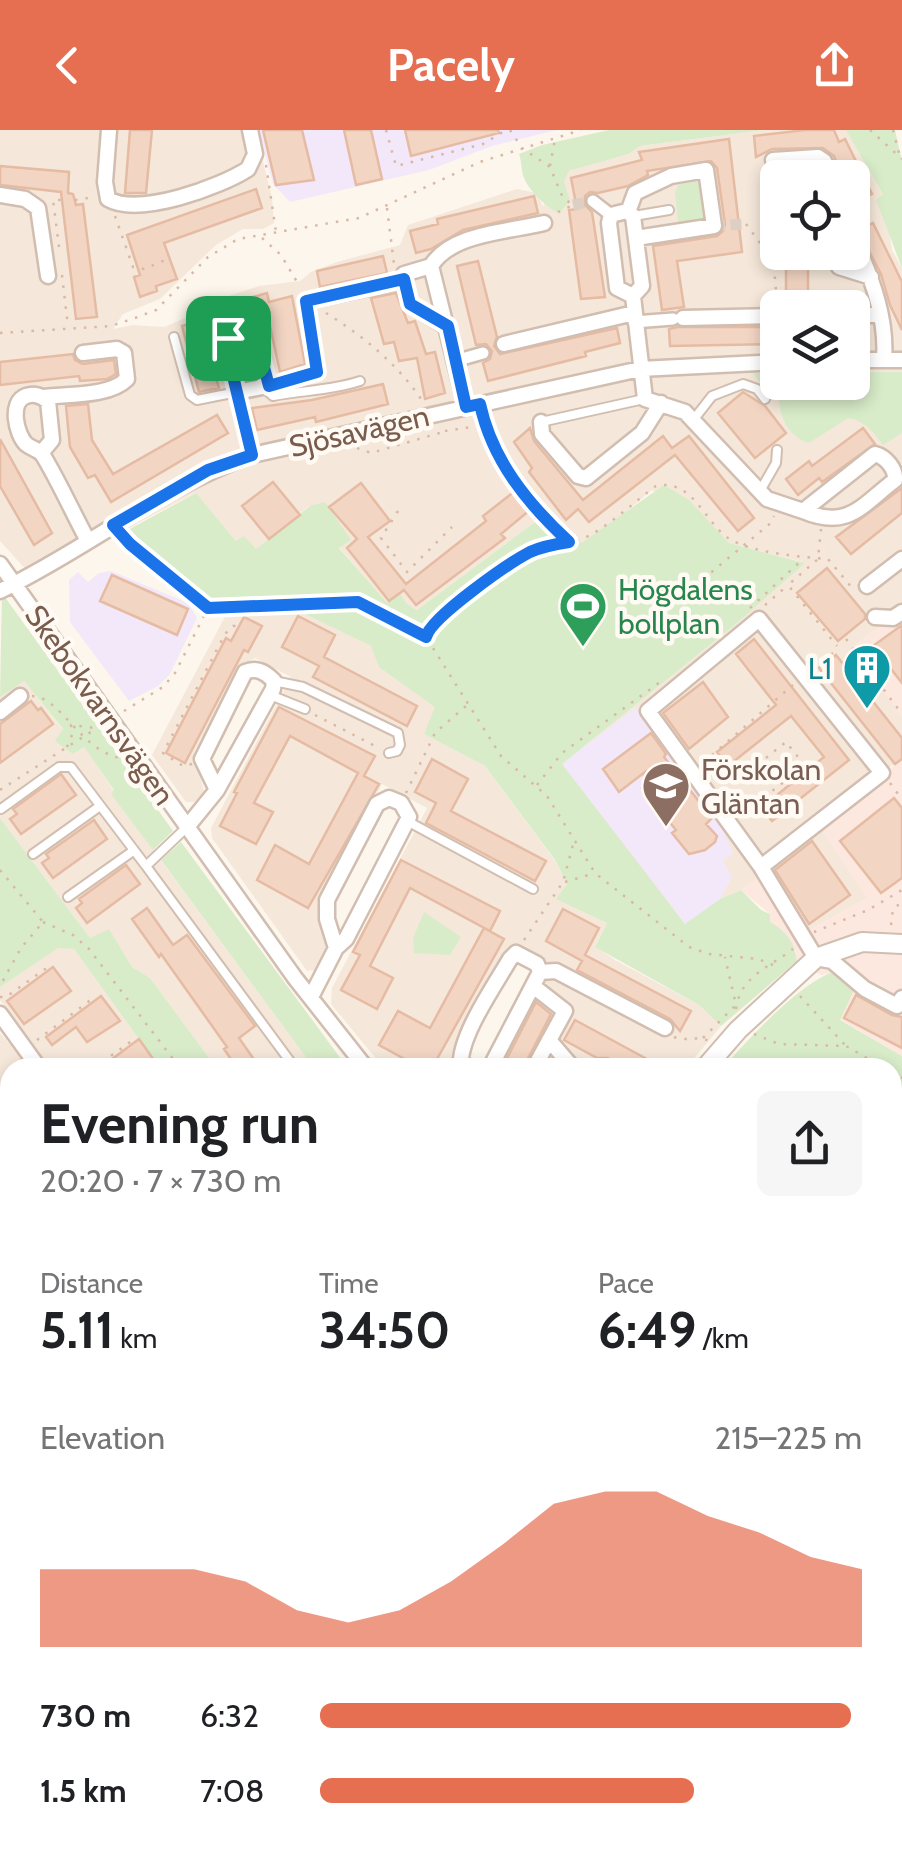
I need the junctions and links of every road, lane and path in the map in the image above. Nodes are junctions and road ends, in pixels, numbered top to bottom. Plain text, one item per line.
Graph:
1 (109, 130) edge
2 (250, 130) edge
3 (386, 130) edge
4 (508, 130) edge
5 (581, 130) edge
6 (870, 130) edge
7 (894, 130) edge
8 (561, 133) edge
9 (555, 138) junction
10 (522, 148) junction
11 (901, 158) edge
12 (773, 160) dead end
13 (822, 160) edge
14 (266, 165) dead end
15 (550, 167) junction
16 (0, 195) edge
17 (108, 199) junction
18 (64, 200) dead end
19 (75, 200) dead end
20 (593, 201) dead end
21 (386, 206) junction
22 (669, 210) dead end
23 (631, 214) junction
24 (611, 215) junction
25 (544, 224) joint
26 (746, 224) dead end
27 (276, 234) junction
28 (261, 238) junction
29 (636, 238) junction
30 (59, 250) dead end
31 (170, 258) dead end
32 (431, 266) junction
33 (849, 270) edge
34 (868, 270) edge
35 (55, 271) joint
36 (871, 277) junction
37 (400, 281) junction
38 (776, 290) edge
39 (633, 296) junction
40 (306, 301) junction
41 (870, 315) edge
42 (880, 315) junction
43 (760, 316) edge
44 (634, 317) junction
45 (678, 318) joint
46 (448, 326) junction
47 (68, 330) junction
48 (0, 333) edge
49 (174, 336) dead end
50 (504, 344) dead end
51 (483, 352) dead end
52 (83, 354) dead end
53 (870, 359) edge
54 (884, 359) junction
55 (902, 360) edge
56 (455, 361) junction
57 (760, 363) edge
58 (640, 368) junction
59 (360, 381) dead end
60 (266, 386) junction
61 (237, 392) junction
62 (760, 392) edge
63 (42, 397) junction
64 (644, 399) junction
65 (423, 402) dead end
66 (661, 404) junction
67 (473, 405) junction
68 (694, 419) junction
69 (541, 422) joint
70 (437, 424) dead end
71 (485, 425) junction
72 (443, 432) junction
73 (348, 435) junction
74 (777, 450) dead end
75 (42, 452) junction
76 (252, 455) junction
77 (760, 492) junction
78 (777, 505) junction
79 (398, 511) dead end
80 (804, 511) junction
81 (113, 525) junction
82 (452, 527) dead end
83 (88, 541) junction
84 (569, 542) junction
85 (820, 543) dead end
86 (746, 544) junction
87 (804, 558) junction
88 (818, 559) junction
89 (902, 559) edge
90 (0, 564) edge
91 (788, 585) junction
92 (7, 587) edge
93 (860, 588) joint
94 (679, 599) dead end
95 (208, 608) junction
96 (902, 612) edge
97 (751, 615) junction
98 (875, 616) dead end
99 (237, 626) dead end
100 (426, 637) junction
101 (846, 639) dead end
102 (837, 646) dead end
103 (833, 653) dead end
104 (676, 670) dead end
105 (804, 675) junction
106 (272, 688) junction
107 (20, 696) joint
108 (467, 706) junction
109 (305, 709) joint
110 (0, 712) edge
111 (902, 714) edge
112 (111, 719) junction
113 (71, 725) junction
114 (83, 738) junction
115 (65, 750) junction
116 (389, 753) joint
117 (123, 758) dead end
118 (202, 758) junction
119 (692, 772) junction
120 (882, 774) junction
121 (742, 778) dead end
122 (537, 786) junction
123 (0, 790) edge
124 (217, 790) junction
125 (902, 790) edge
126 (401, 803) junction
127 (100, 806) junction
128 (1, 809) edge
129 (407, 821) junction
130 (730, 824) junction
131 (187, 827) junction
132 (574, 840) junction
133 (133, 851) junction
134 (33, 854) dead end
135 (146, 866) junction
136 (762, 867) junction
137 (0, 870) edge
138 (594, 872) junction
139 (563, 882) junction
140 (533, 889) dead end
141 (902, 890) edge
142 (68, 897) dead end
143 (902, 902) edge
144 (43, 922) junction
145 (891, 928) dead end
146 (813, 933) dead end
147 (902, 944) edge
148 (336, 948) junction
149 (794, 948) dead end
150 (516, 953) junction
151 (724, 956) junction
152 (816, 958) junction
153 (50, 970) dead end
154 (536, 979) junction
155 (0, 986) edge
156 (799, 995) dead end
157 (0, 997) edge
158 (311, 998) junction
159 (902, 998) edge
160 (92, 999) dead end
161 (0, 1014) edge
162 (665, 1028) joint
163 (758, 1037) dead end
164 (703, 1038) junction
165 (133, 1040) dead end
166 (549, 1040) junction
167 (710, 1042) dead end
168 (846, 1046) junction
169 (26, 1049) junction
170 (32, 1058) edge
171 (108, 1058) edge
172 (172, 1058) edge
173 (287, 1058) edge
174 (358, 1058) edge
175 (462, 1058) edge
176 (495, 1058) edge
177 (539, 1058) edge
178 (564, 1058) edge
179 (714, 1058) edge
180 (867, 1058) edge

1 - 17 street
2 - 17 street
3 - 4 path
4 - 10 path
5 - 8 path
6 - 11 path
7 - 11 path
8 - 9 path
9 - 10 path
9 - 15 path
10 - 15 path
10 - 21 path
12 - 13 street
14 - 27 path
15 - 25 path
16 - 35 street
17 - 19 path
17 - 31 path
18 - 30 path
20 - 24 street
21 - 27 path
21 - 37 path
22 - 23 lane
23 - 24 street
23 - 29 street
23 - 29 street
24 - 39 street
25 - 32 street
26 - 38 path
27 - 28 path
28 - 40 path
28 - 47 path
29 - 39 street
32 - 37 street
32 - 46 street, Sjösavägen
33 - 36 street
34 - 36 street
35 - 47 path
36 - 42 street
37 - 40 street
37 - 46 street
39 - 44 street
40 - 60 street
40 - 65 path
41 - 42 street
42 - 54 street
43 - 45 street
44 - 45 street
44 - 50 street
44 - 58 street
46 - 56 street, Sjösavägen
47 - 48 path
49 - 61 lane
51 - 56 street
52 - 63 street
53 - 54 street
54 - 55 street
56 - 67 street, Sjösavägen
57 - 58 street, Sjösavägen
58 - 64 street
58 - 67 street, Sjösavägen
59 - 60 lane
60 - 61 street
60 - 61 street, Sjösavägen
61 - 76 street, Sjösavägen
62 - 68 lane
63 - 75 street
63 - 75 street
64 - 66 street
64 - 69 lane
66 - 68 street
66 - 69 street
67 - 71 path
67 - 73 street, Sjösavägen
68 - 77 street
70 - 72 path
71 - 72 path
71 - 84 path
72 - 73 path
73 - 76 street, Sjösavägen
74 - 77 lane
75 - 83 street
76 - 81 street, Sjösavägen
77 - 78 street
78 - 80 street
78 - 86 path
79 - 82 path
80 - 80 street
81 - 83 street, Sjösavägen
81 - 95 path
83 - 92 street, Sjösavägen
84 - 86 path
84 - 100 path
85 - 88 path
86 - 87 path
86 - 94 path
87 - 88 path
87 - 97 path
88 - 91 path
88 - 93 path
89 - 93 street
90 - 92 street, Skebokvarnsvägen
91 - 97 path
91 - 102 path
92 - 112 street, Skebokvarnsvägen
95 - 100 path
95 - 112 path
96 - 98 street
97 - 105 street
97 - 119 street
99 - 118 path
100 - 108 path
101 - 111 path
103 - 105 path
104 - 122 path
105 - 119 path
105 - 120 street
106 - 109 lane
106 - 116 lane
106 - 118 street, Skebokvarnsvägen
106 - 124 street, Skebokvarnsvägen
107 - 110 street, Skebokvarnsvägen
107 - 113 path
108 - 122 path
108 - 126 path
109 - 116 path
112 - 131 street, Skebokvarnsvägen
113 - 114 path
113 - 114 path
113 - 115 path
114 - 115 path
114 - 117 path
115 - 123 path
118 - 124 street, Skebokvarnsvägen
119 - 130 street
120 - 125 path
120 - 136 street
121 - 130 path
122 - 132 path
124 - 131 street, Skebokvarnsvägen
126 - 129 street
126 - 148 street
127 - 128 lane, Skebokvarnsvägen
127 - 133 lane, Skebokvarnsvägen
127 - 134 lane, Skebokvarnsvägen
129 - 140 lane
129 - 148 street
130 - 136 street
131 - 135 lane, Skebokvarnsvägen
131 - 158 street, Skebokvarnsvägen
132 - 138 path
132 - 139 path
133 - 135 lane, Skebokvarnsvägen
133 - 142 lane, Skebokvarnsvägen
135 - 173 lane, Skebokvarnsvägen
136 - 152 street
137 - 144 path
138 - 139 path
138 - 151 path
139 - 150 path
141 - 146 path
143 - 145 path
144 - 155 path
144 - 172 path
147 - 152 street
148 - 158 street
149 - 151 path
150 - 154 street
150 - 175 street
151 - 164 path
152 - 159 street
152 - 179 street
153 - 157 path
154 - 162 street
154 - 166 street
154 - 176 street
156 - 168 path
158 - 174 street, Skebokvarnsvägen
160 - 169 path
161 - 169 street
162 - 164 path
163 - 168 path
164 - 167 path
165 - 171 path
166 - 177 street
166 - 178 street
168 - 180 path
169 - 170 street

